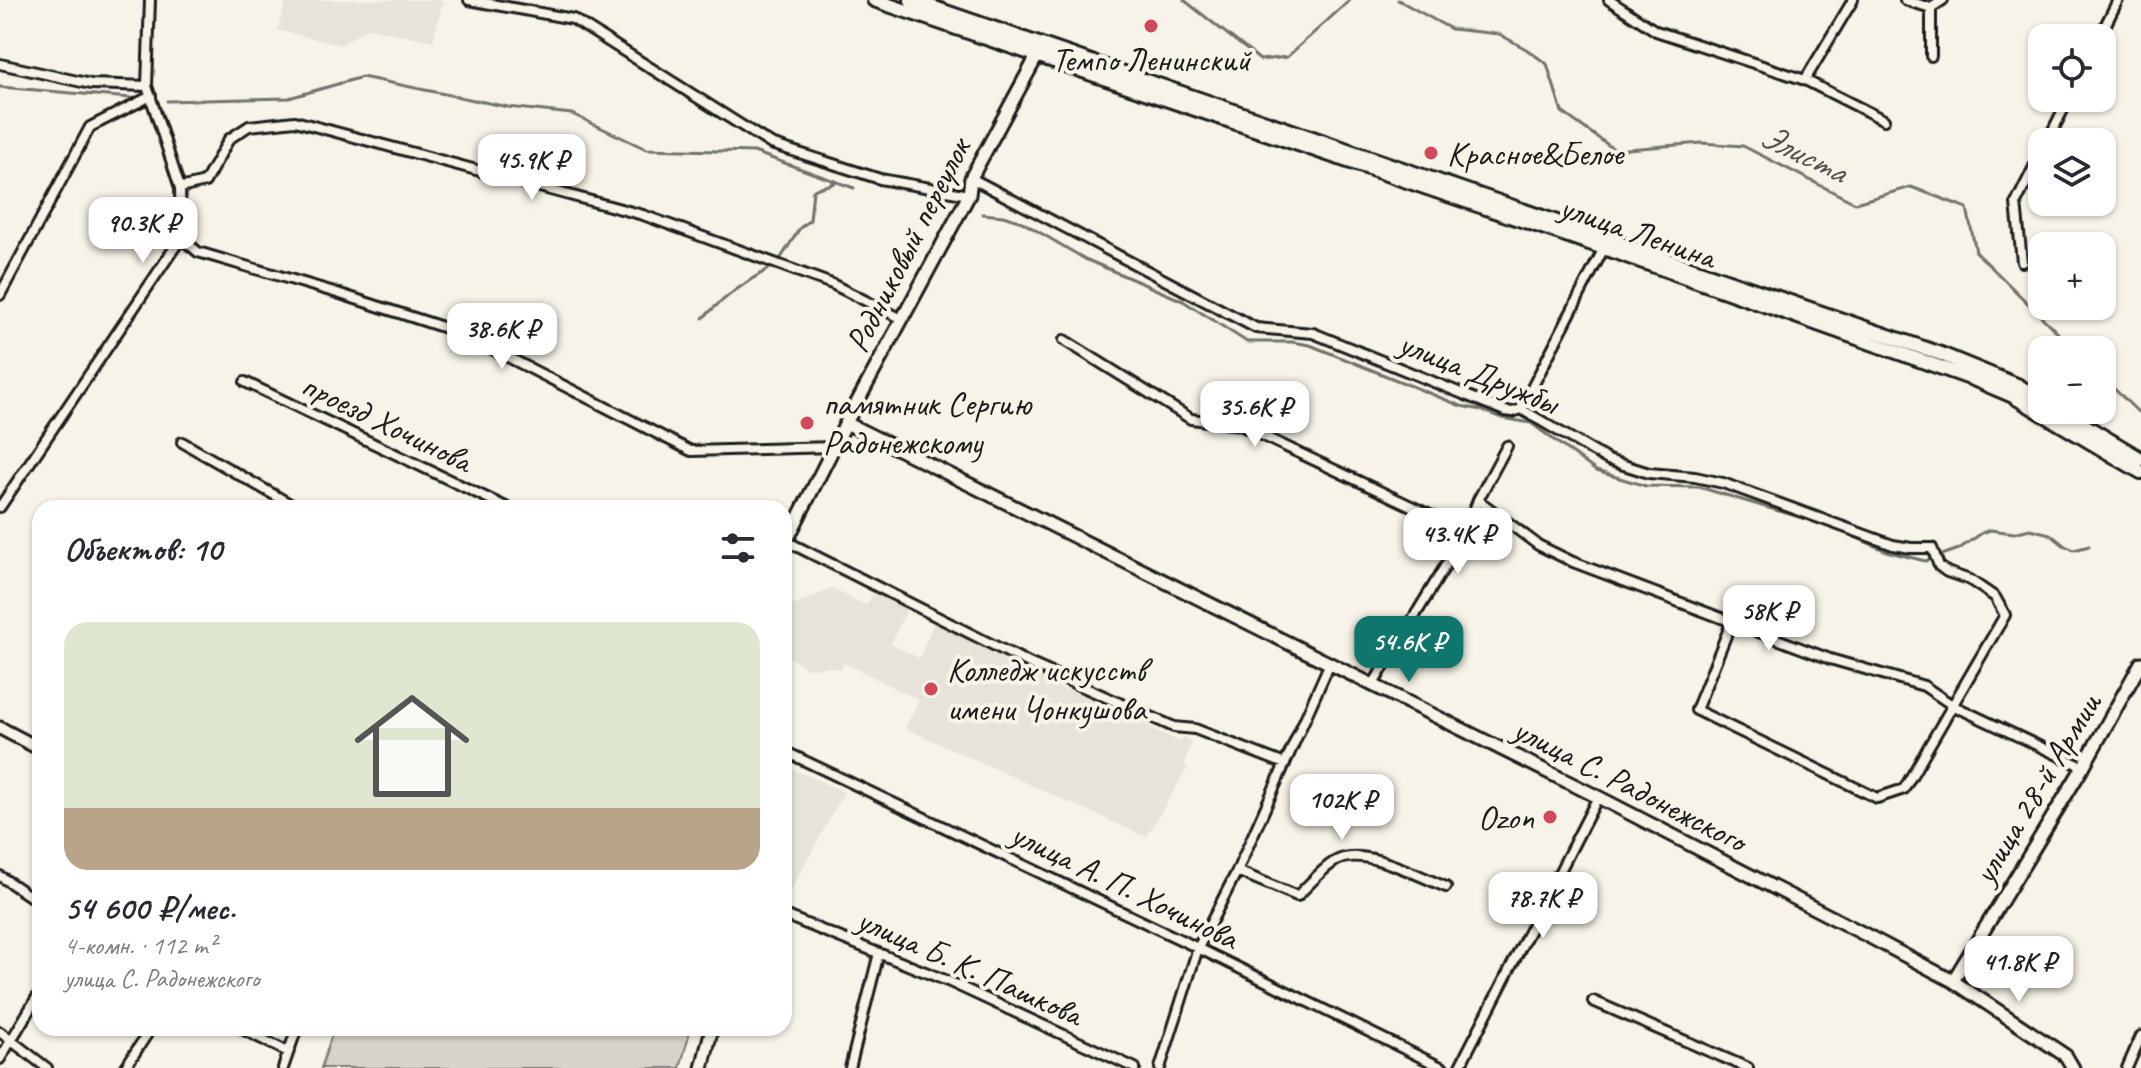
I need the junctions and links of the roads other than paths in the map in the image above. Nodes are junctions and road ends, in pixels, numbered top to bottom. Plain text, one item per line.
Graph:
1 (150, 0) edge
2 (469, 0) edge
3 (874, 0) edge
4 (911, 0) edge
5 (1609, 0) edge
6 (1853, 0) edge
7 (1905, 0) edge
8 (1943, 0) edge
9 (2118, 0) edge
10 (1931, 8) junction
11 (2106, 24) edge
12 (1040, 50) junction
13 (1931, 56) dead end
14 (0, 64) edge
15 (1805, 80) junction
16 (147, 86) junction
17 (151, 96) junction
18 (1884, 120) dead end
19 (971, 178) junction
20 (2028, 179) edge
21 (180, 188) junction
22 (969, 195) junction
23 (181, 238) junction
24 (1604, 248) junction
25 (2022, 262) dead end
26 (0, 295) edge
27 (902, 319) junction
28 (1064, 340) dead end
29 (245, 382) dead end
30 (2028, 392) edge
31 (1521, 409) junction
32 (846, 423) junction
33 (2082, 424) edge
34 (182, 442) dead end
35 (1507, 446) dead end
36 (833, 447) junction
37 (2141, 459) edge
38 (2141, 472) edge
39 (283, 500) edge
40 (491, 500) edge
41 (1478, 500) junction
42 (0, 507) edge
43 (792, 529) edge
44 (1466, 532) junction
45 (792, 546) edge
46 (1732, 621) junction
47 (2141, 663) edge
48 (1329, 665) junction
49 (1372, 686) junction
50 (1952, 705) junction
51 (0, 728) edge
52 (32, 745) edge
53 (792, 755) edge
54 (1285, 764) junction
55 (2083, 767) junction
56 (1598, 797) junction
57 (1237, 871) junction
58 (1, 880) edge
59 (1446, 887) dead end
60 (32, 898) edge
61 (792, 918) edge
62 (1198, 948) junction
63 (879, 953) junction
64 (1953, 981) junction
65 (1593, 1001) dead end
66 (32, 1005) edge
67 (0, 1032) edge
68 (146, 1036) edge
69 (256, 1036) edge
70 (294, 1036) edge
71 (710, 1036) edge
72 (2141, 1036) edge
73 (11, 1040) junction
74 (288, 1052) junction
75 (0, 1059) edge
76 (1429, 1065) edge
77 (47, 1068) edge
78 (125, 1068) edge
79 (283, 1068) edge
80 (702, 1068) edge
81 (850, 1068) edge
82 (1135, 1068) edge
83 (1160, 1068) edge
84 (1443, 1068) edge
85 (1459, 1068) edge
86 (1748, 1068) edge
87 (2075, 1068) edge
88 (2127, 1068) edge

1 - 16 street
2 - 22 street
3 - 12 main road, улица Ленина
4 - 12 main road, улица Ленина
5 - 15 street
6 - 15 street
7 - 10 street
8 - 10 street
9 - 11 street
10 - 13 street
12 - 19 street, Родниковый переулок
12 - 24 main road, улица Ленина
12 - 30 main road, улица Ленина
14 - 16 street
15 - 18 street
16 - 17 street
17 - 21 street
17 - 26 street
19 - 22 street, Родниковый переулок
19 - 31 street, улица Дружбы
20 - 25 street
21 - 23 street
21 - 27 street
22 - 27 street, Родниковый переулок
23 - 36 street
23 - 42 street
24 - 31 street
24 - 38 main road, улица Ленина
27 - 32 street, Родниковый переулок
28 - 44 street
29 - 40 street, проезд Хочинова
31 - 50 street, улица Дружбы
32 - 36 street, Родниковый переулок
32 - 48 street, улица С. Радонежского
33 - 37 main road
34 - 39 street
35 - 41 street
36 - 43 street, Родниковый переулок
41 - 44 street
41 - 46 street
44 - 49 street
45 - 54 street
46 - 50 street
46 - 50 street
47 - 55 street, улица 28-й Армии
48 - 49 street, улица С. Радонежского
48 - 54 street
49 - 56 street, улица С. Радонежского
50 - 55 street
51 - 52 street
53 - 62 street, улица А. П. Хочинова
54 - 57 street
55 - 64 street, улица 28-й Армии
56 - 64 street, улица С. Радонежского
56 - 85 street
57 - 59 street
57 - 62 street
58 - 60 street
61 - 63 street, улица Б. К. Пашкова
62 - 76 street, улица А. П. Хочинова
62 - 83 street
63 - 81 street
63 - 82 street, улица Б. К. Пашкова
64 - 87 street, улица С. Радонежского
65 - 86 street
66 - 73 street
67 - 73 street
68 - 78 street
69 - 74 street
70 - 74 street
71 - 80 street
72 - 88 street
73 - 75 street
73 - 77 street
74 - 79 street
76 - 84 street, улица А. П. Хочинова

